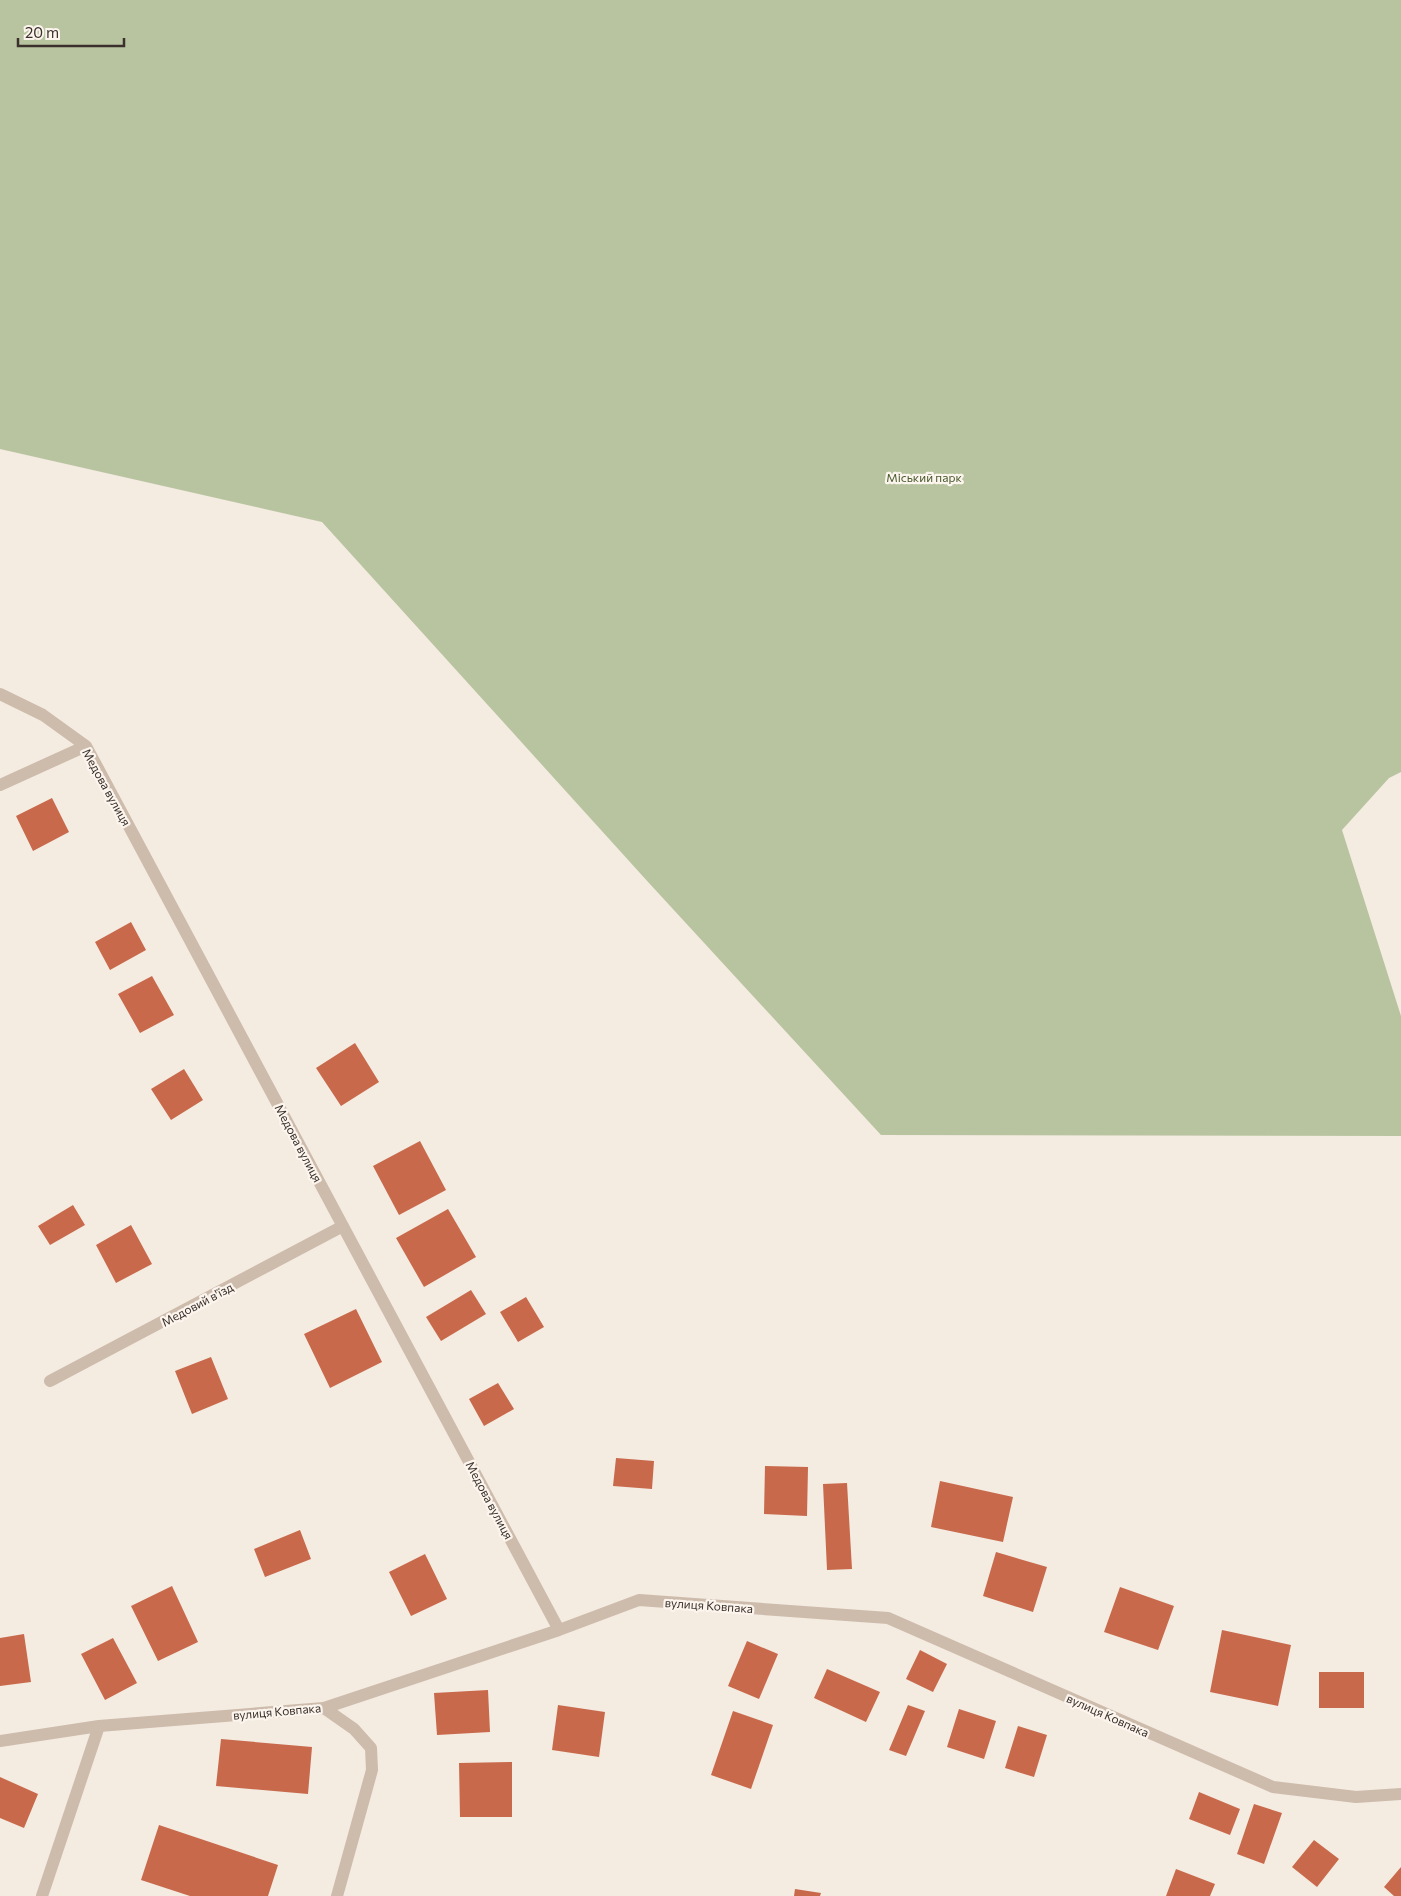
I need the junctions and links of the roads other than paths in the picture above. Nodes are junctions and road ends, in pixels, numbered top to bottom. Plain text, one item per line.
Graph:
1 (0, 694) edge
2 (86, 746) junction
3 (0, 784) edge
4 (343, 1226) junction
5 (50, 1381) dead end
6 (560, 1630) junction
7 (324, 1708) junction
8 (99, 1726) junction
9 (0, 1741) edge
10 (1401, 1794) edge
11 (42, 1896) edge
12 (337, 1896) edge

1 - 2 street, Медова вулиця
2 - 3 street
2 - 4 street, Медова вулиця
4 - 5 street, Медовий в'їзд
4 - 6 street, Медова вулиця
6 - 7 street, вулиця Ковпака
6 - 10 street, вулиця Ковпака
7 - 8 street, вулиця Ковпака
7 - 12 street
8 - 9 street, вулиця Ковпака
8 - 11 street

